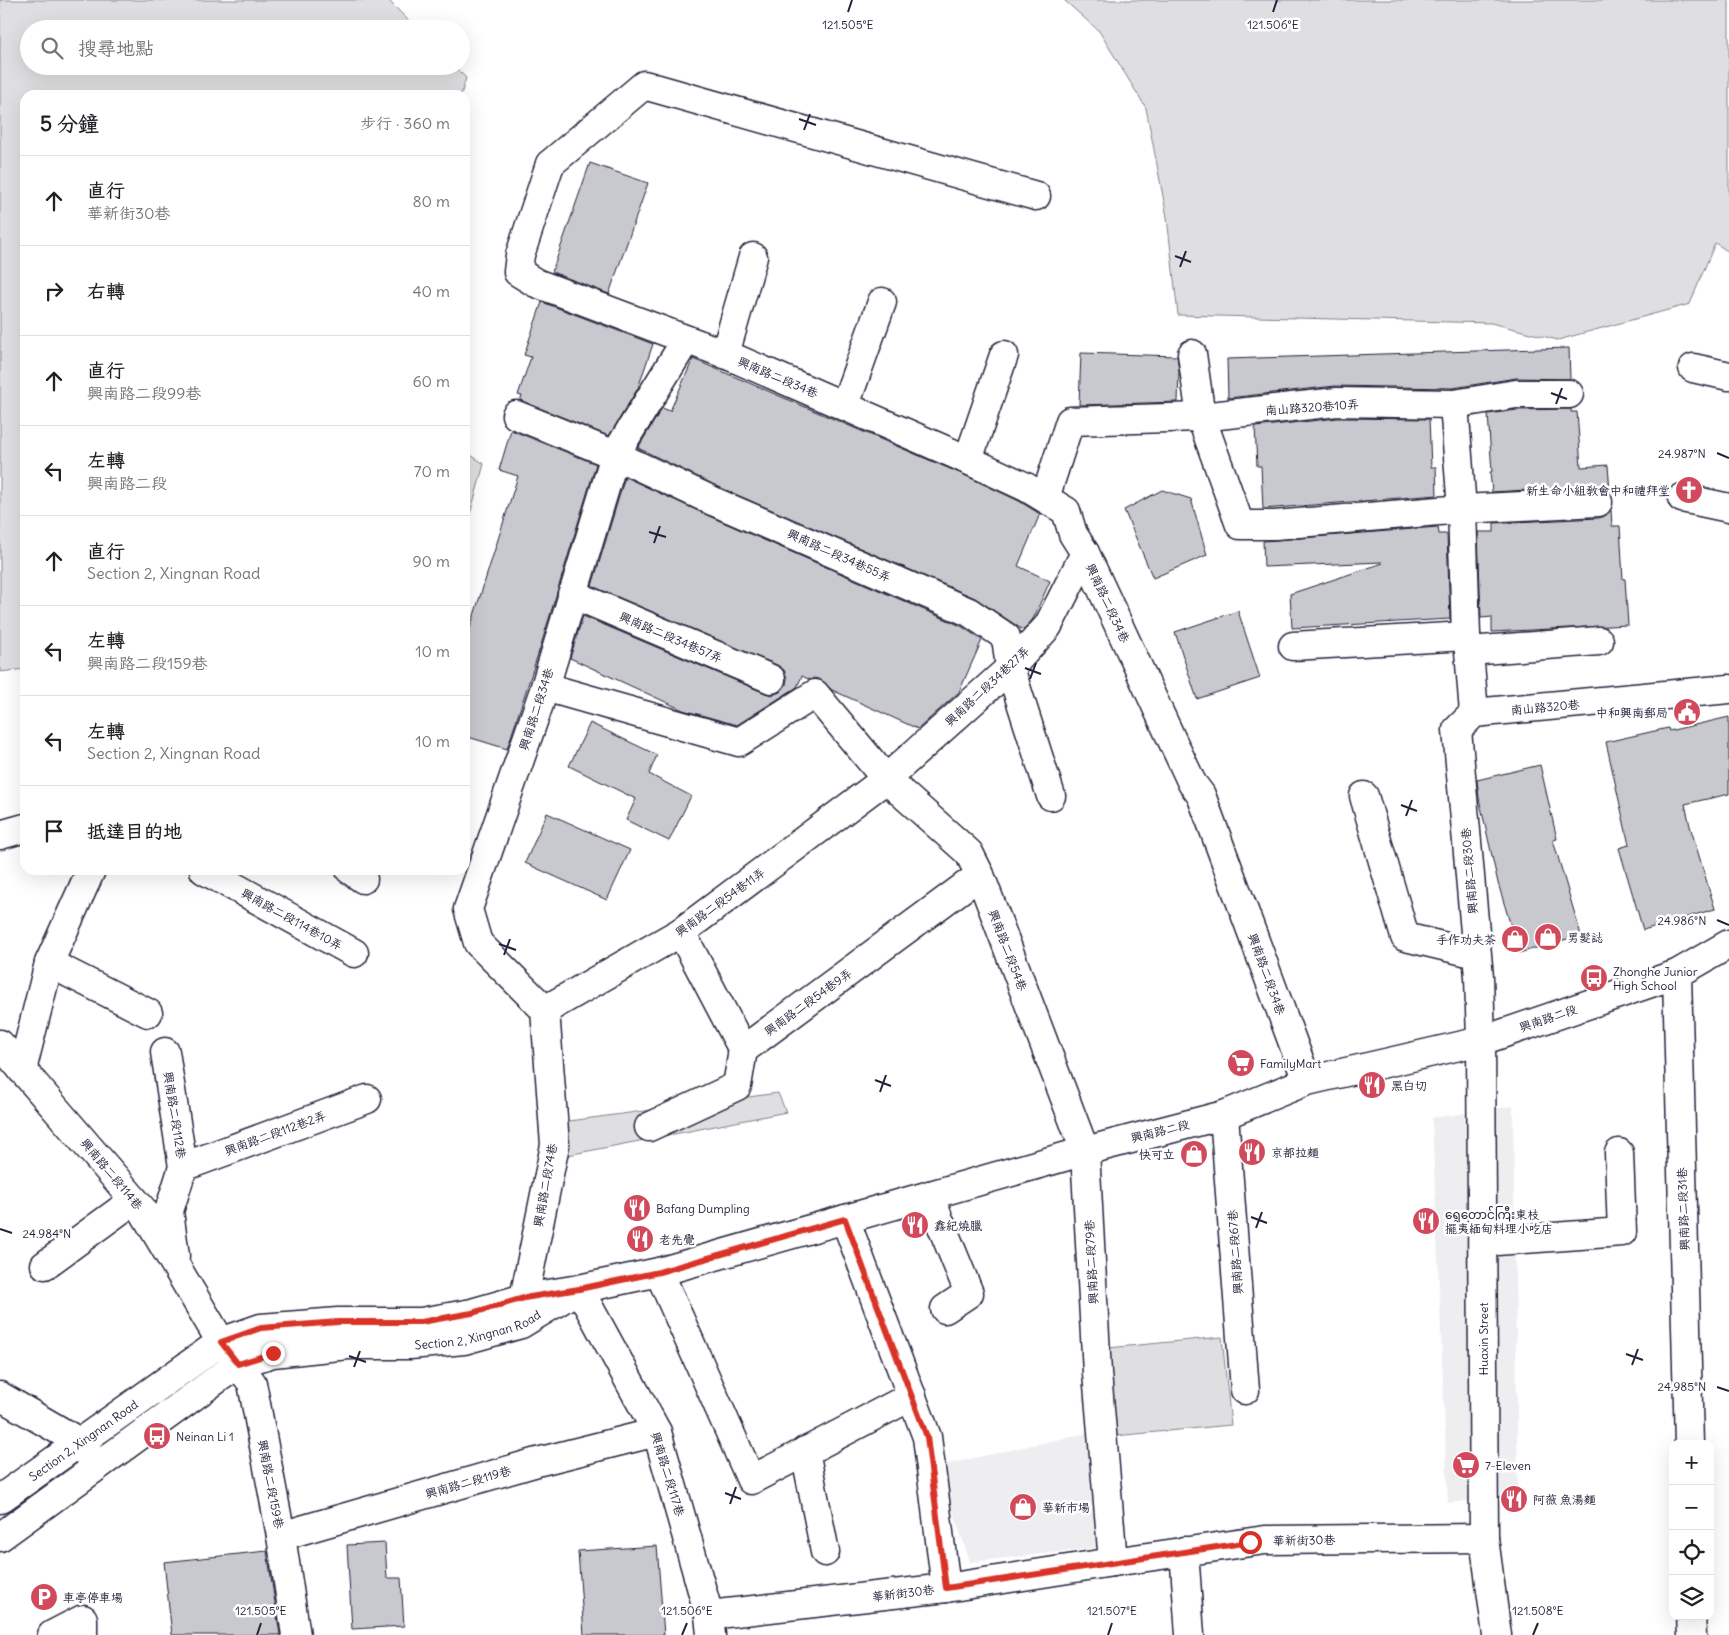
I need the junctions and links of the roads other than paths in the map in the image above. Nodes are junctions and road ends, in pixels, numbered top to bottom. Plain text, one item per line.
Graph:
1 (1036, 196) dead end
2 (753, 257) dead end
3 (882, 302) dead end
4 (686, 340) junction
5 (725, 354) junction
6 (1192, 354) dead end
7 (1004, 355) dead end
8 (1693, 368) dead end
9 (1729, 376) edge
10 (1569, 394) dead end
11 (1454, 404) junction
12 (845, 405) junction
13 (516, 414) dead end
14 (1201, 417) junction
15 (615, 456) junction
16 (968, 460) junction
17 (1045, 498) junction
18 (1682, 498) dead end
19 (1598, 502) dead end
20 (1729, 508) edge
21 (1462, 509) junction
22 (1085, 553) junction
23 (572, 594) junction
24 (1599, 641) dead end
25 (1468, 643) junction
26 (1293, 646) dead end
27 (1010, 668) junction
28 (771, 679) dead end
29 (545, 687) junction
30 (1729, 688) edge
31 (1465, 721) junction
32 (886, 779) junction
33 (1051, 796) dead end
34 (1364, 796) dead end
35 (20, 829) edge
36 (0, 835) edge
37 (90, 875) edge
38 (213, 875) edge
39 (980, 875) junction
40 (681, 932) junction
41 (1729, 944) edge
42 (354, 953) dead end
43 (1476, 954) junction
44 (49, 963) junction
45 (1677, 974) junction
46 (545, 1010) junction
47 (148, 1014) dead end
48 (1481, 1041) junction
49 (0, 1044) edge
50 (743, 1050) junction
51 (165, 1052) dead end
52 (22, 1070) junction
53 (1307, 1081) junction
54 (367, 1098) dead end
55 (1224, 1115) junction
56 (649, 1127) dead end
57 (1085, 1151) junction
58 (1619, 1152) dead end
59 (183, 1167) junction
60 (928, 1195) junction
61 (134, 1200) junction
62 (845, 1219) junction
63 (1483, 1242) junction
64 (45, 1265) dead end
65 (176, 1265) junction
66 (659, 1272) junction
67 (579, 1289) junction
68 (524, 1298) junction
69 (945, 1309) dead end
70 (221, 1342) junction
71 (238, 1364) junction
72 (1245, 1390) dead end
73 (0, 1396) edge
74 (912, 1396) junction
75 (657, 1432) junction
76 (1689, 1440) edge
77 (81, 1443) junction
78 (805, 1452) junction
79 (97, 1466) junction
80 (0, 1500) edge
81 (281, 1536) junction
82 (0, 1537) edge
83 (1484, 1538) junction
84 (825, 1552) dead end
85 (1184, 1552) junction
86 (1113, 1562) junction
87 (946, 1588) junction
88 (1692, 1620) edge
89 (710, 1625) edge
90 (52, 1635) edge
91 (83, 1635) edge
92 (296, 1635) edge
93 (1190, 1635) edge
94 (1497, 1635) edge
95 (1692, 1635) edge

1 - 4 street, 興南路二段34巷
2 - 5 street
3 - 12 street
4 - 5 street, 興南路二段34巷
4 - 15 street, 興南路二段34巷
5 - 12 street, 興南路二段34巷
6 - 14 street
7 - 16 street
8 - 9 street
10 - 11 street, 南山路320巷10弄
11 - 14 street, 南山路320巷10弄
11 - 21 street
12 - 16 street, 興南路二段34巷
13 - 15 street, 興南路二段34巷55弄
14 - 17 street, 南山路320巷10弄
14 - 21 street
15 - 23 street, 興南路二段34巷
15 - 27 street, 興南路二段34巷55弄
16 - 17 street, 興南路二段34巷
17 - 22 street, 興南路二段34巷
18 - 20 street
19 - 21 street
21 - 25 street
22 - 27 street, 興南路二段34巷27弄
22 - 53 street, 興南路二段34巷
23 - 28 street, 興南路二段34巷57弄
23 - 29 street, 興南路二段34巷
24 - 25 street
25 - 26 street
25 - 31 street
27 - 32 street, 興南路二段34巷27弄
27 - 33 street, 興南路二段34巷55弄
29 - 32 street, 興南路二段54巷
29 - 46 street, 興南路二段34巷
30 - 31 street, 南山路320巷
31 - 43 street, 興南路二段30巷
32 - 39 street, 興南路二段54巷
32 - 40 street, 興南路二段54巷11弄
34 - 43 street
35 - 36 street
37 - 44 street
38 - 42 street, 興南路二段114巷10弄
39 - 50 street, 興南路二段54巷9弄
39 - 57 street, 興南路二段54巷
40 - 46 street, 興南路二段54巷11弄
40 - 50 street
41 - 45 street, 興南路二段
43 - 48 street, 興南路二段30巷
44 - 47 street
44 - 52 street
45 - 48 street, 興南路二段
45 - 76 street, 興南路二段31巷
46 - 68 street, 興南路二段74巷
48 - 53 street, 興南路二段
48 - 63 street, Huaxin Street
49 - 52 street, 興南路二段114巷
50 - 56 street
51 - 59 street, 興南路二段112巷
52 - 61 street, 興南路二段114巷
53 - 55 street, 興南路二段
54 - 59 street, 興南路二段112巷2弄
55 - 57 street, 興南路二段
55 - 72 street, 興南路二段67巷
57 - 60 street, 興南路二段
57 - 86 street, 興南路二段79巷
58 - 63 street
59 - 65 street, 興南路二段112巷
60 - 62 street, 興南路二段
60 - 69 street
61 - 64 street
61 - 65 street, 興南路二段114巷
62 - 66 street, 興南路二段
62 - 74 street
63 - 83 street, Huaxin Street
65 - 70 street, 興南路二段114巷
66 - 67 street, 興南路二段
66 - 78 street
67 - 68 street, Section 2, Xingnan Road
67 - 71 street, Section 2, Xingnan Road
67 - 75 street, 興南路二段117巷
68 - 70 street, Section 2, Xingnan Road
70 - 71 street, 興南路二段159巷
70 - 77 street, Section 2, Xingnan Road
71 - 79 street, Section 2, Xingnan Road
71 - 81 street, 興南路二段159巷
73 - 77 street
74 - 78 street
74 - 87 street
75 - 81 street, 興南路二段119巷
75 - 89 street, 興南路二段117巷
77 - 79 street
77 - 80 street, Section 2, Xingnan Road
78 - 84 street
79 - 82 street, Section 2, Xingnan Road
81 - 92 street, 興南路二段159巷
83 - 85 street, 華新街30巷
83 - 94 street, Huaxin Street
85 - 86 street, 華新街30巷
85 - 93 street
86 - 87 street, 華新街30巷
87 - 89 street, 華新街30巷
88 - 95 street
90 - 91 street

